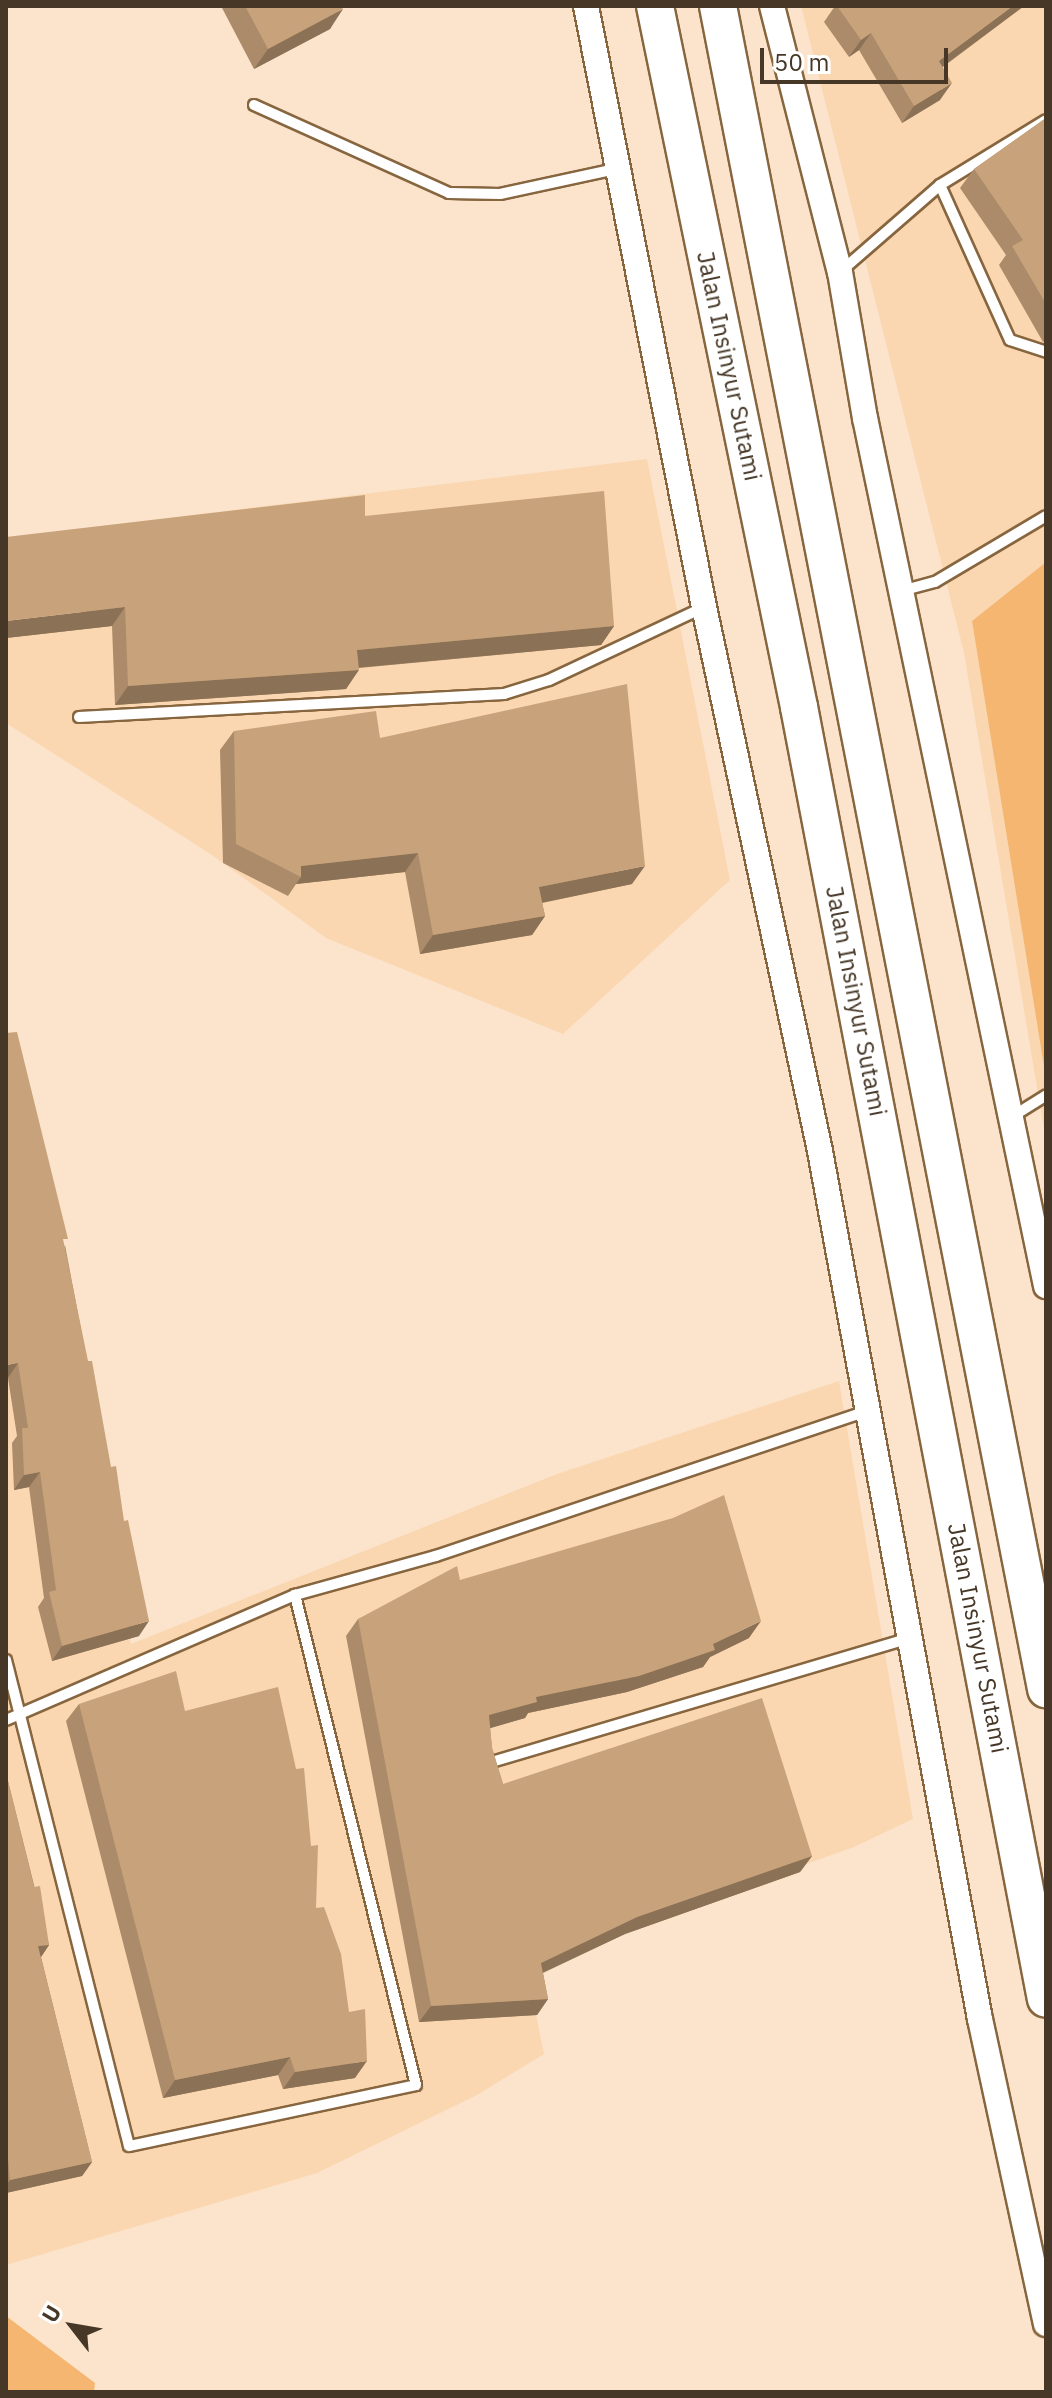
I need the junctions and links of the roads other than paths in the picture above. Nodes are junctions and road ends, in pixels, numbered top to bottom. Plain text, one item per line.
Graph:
1 (586, 6) edge
2 (655, 6) edge
3 (718, 6) edge
4 (772, 6) edge
5 (254, 105) dead end
6 (1046, 120) edge
7 (622, 167) junction
8 (940, 185) junction
9 (840, 272) junction
10 (1046, 352) edge
11 (1046, 516) edge
12 (901, 591) junction
13 (704, 607) junction
14 (79, 717) dead end
15 (1046, 1095) edge
16 (1008, 1119) junction
17 (1046, 1286) edge
18 (868, 1411) junction
19 (295, 1595) junction
20 (909, 1638) junction
21 (6, 1660) edge
22 (1046, 1689) edge
23 (22, 1715) junction
24 (6, 1720) edge
25 (488, 1763) edge
26 (1046, 1999) edge
27 (1046, 2324) edge

1 - 7 street
2 - 26 highway, Jalan Insinyur Sutami
3 - 22 highway
4 - 9 street
5 - 7 lane
6 - 8 lane
7 - 13 street
8 - 9 lane
8 - 10 lane
9 - 12 street
11 - 12 lane
12 - 16 street
13 - 14 lane
13 - 18 street
15 - 16 lane
16 - 17 street
18 - 19 lane
18 - 20 street
19 - 23 lane
19 - 23 lane
20 - 25 lane
20 - 27 street
21 - 23 lane
23 - 24 lane

